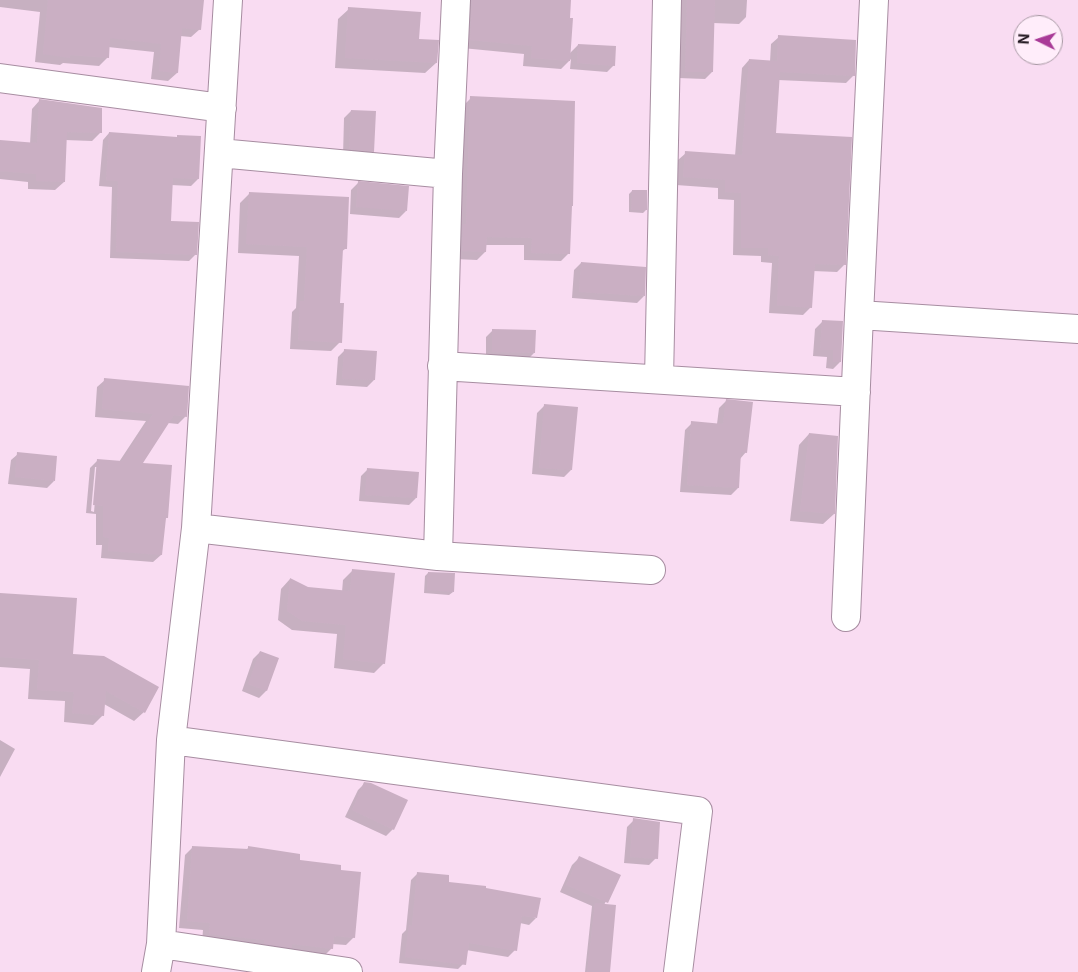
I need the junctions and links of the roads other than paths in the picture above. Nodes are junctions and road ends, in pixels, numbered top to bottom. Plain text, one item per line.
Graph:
1 (228, 0) edge
2 (456, 0) edge
3 (667, 0) edge
4 (874, 0) edge
5 (0, 78) edge
6 (222, 108) junction
7 (219, 154) junction
8 (448, 174) junction
9 (858, 315) junction
10 (1078, 329) edge
11 (442, 366) junction
12 (659, 379) junction
13 (856, 392) junction
14 (196, 528) junction
15 (438, 556) junction
16 (651, 570) dead end
17 (846, 617) dead end
18 (171, 740) junction
19 (161, 944) junction
20 (156, 972) edge
21 (348, 972) edge
22 (678, 972) edge

1 - 6 street
2 - 8 street
3 - 12 street
4 - 9 street
5 - 6 street
6 - 7 street
7 - 8 street
7 - 14 street
8 - 11 street
9 - 10 street
9 - 13 street
11 - 12 street
11 - 15 street
12 - 13 street
13 - 17 street
14 - 15 street
14 - 18 street
15 - 16 street
18 - 19 street
18 - 22 street
19 - 20 street
19 - 21 street

